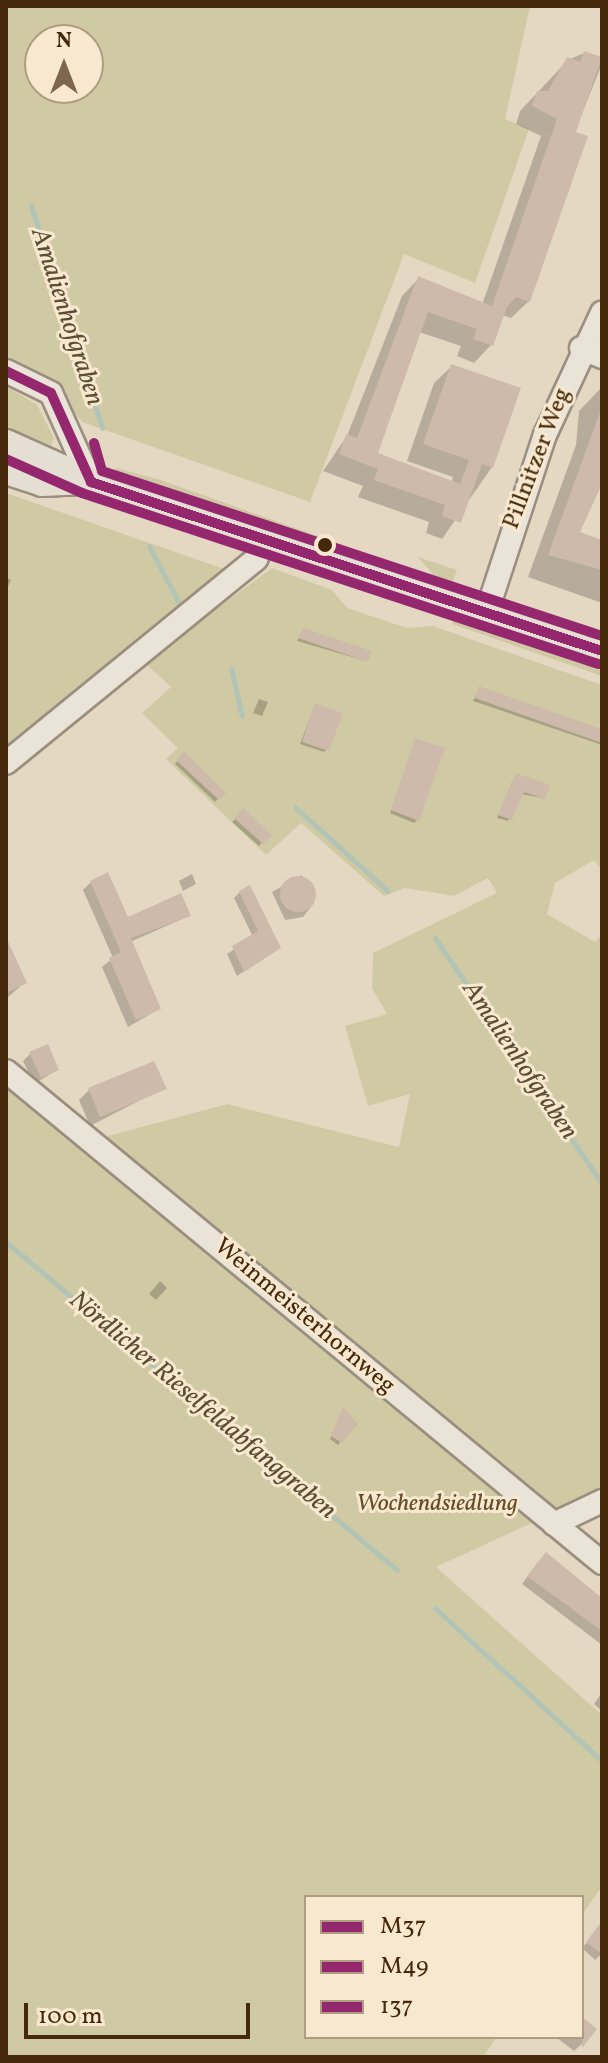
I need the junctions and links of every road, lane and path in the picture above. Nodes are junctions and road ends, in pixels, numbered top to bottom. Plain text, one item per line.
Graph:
1 (602, 313) edge
2 (581, 348) junction
3 (602, 357) edge
4 (6, 371) edge
5 (6, 444) edge
6 (6, 470) edge
7 (89, 481) junction
8 (265, 540) junction
9 (487, 611) junction
10 (602, 651) edge
11 (6, 763) edge
12 (6, 1071) edge
13 (602, 1501) edge
14 (554, 1524) junction
15 (602, 1563) edge

1 - 2 street, Pillnitzer Weg
2 - 3 street
2 - 9 street, Pillnitzer Weg
4 - 7 street
5 - 7 main road
6 - 7 main road
7 - 8 main road
8 - 9 main road
8 - 11 street
9 - 10 main road
12 - 14 street, Weinmeisterhornweg
13 - 14 street
14 - 15 street, Weinmeisterhornweg

